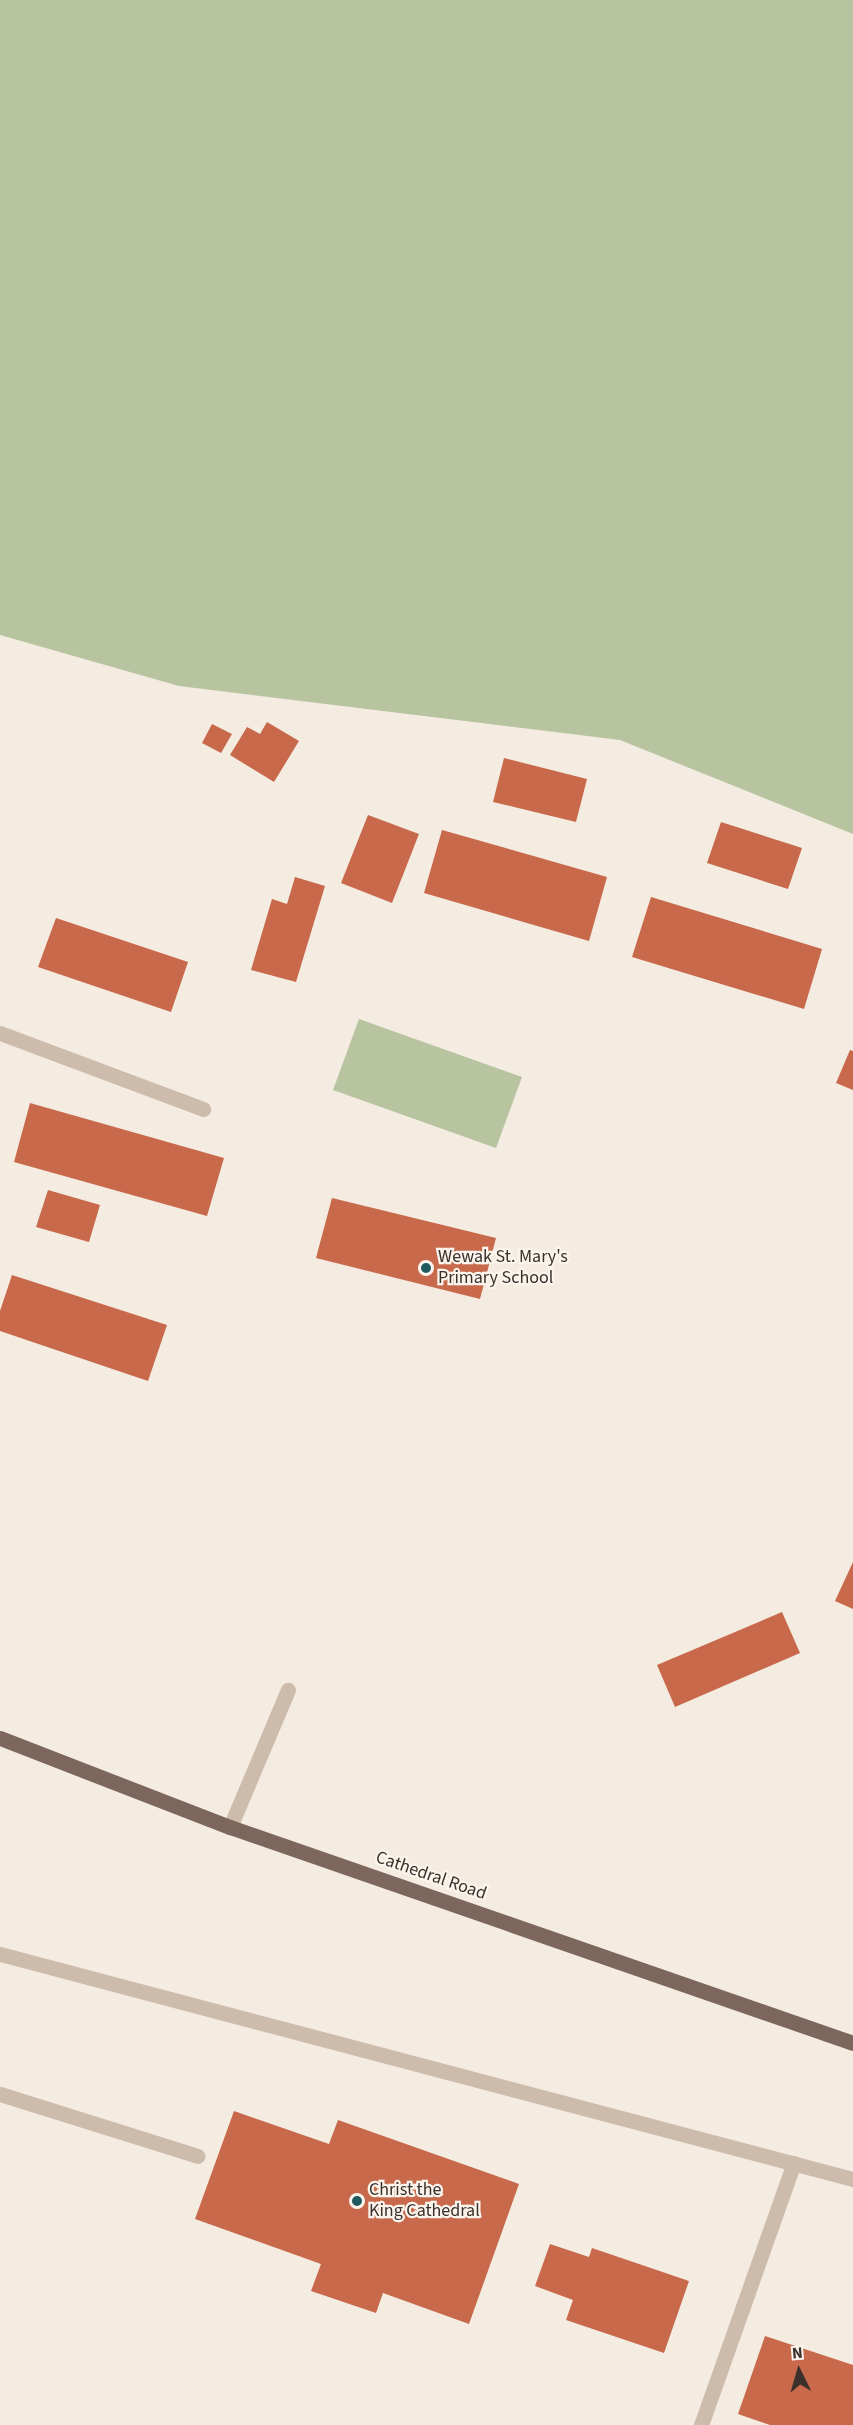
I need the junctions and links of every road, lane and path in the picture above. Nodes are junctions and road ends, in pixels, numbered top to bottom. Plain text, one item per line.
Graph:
1 (0, 1033) edge
2 (202, 1109) dead end
3 (288, 1690) dead end
4 (0, 1738) edge
5 (230, 1827) junction
6 (0, 1954) edge
7 (853, 2043) edge
8 (0, 2094) edge
9 (198, 2156) dead end
10 (794, 2163) junction
11 (853, 2179) edge
12 (701, 2425) edge

1 - 2 street
3 - 5 street
4 - 5 main road, Cathedral Road
5 - 7 main road, Cathedral Road
6 - 10 street
8 - 9 street
10 - 11 street
10 - 12 street

